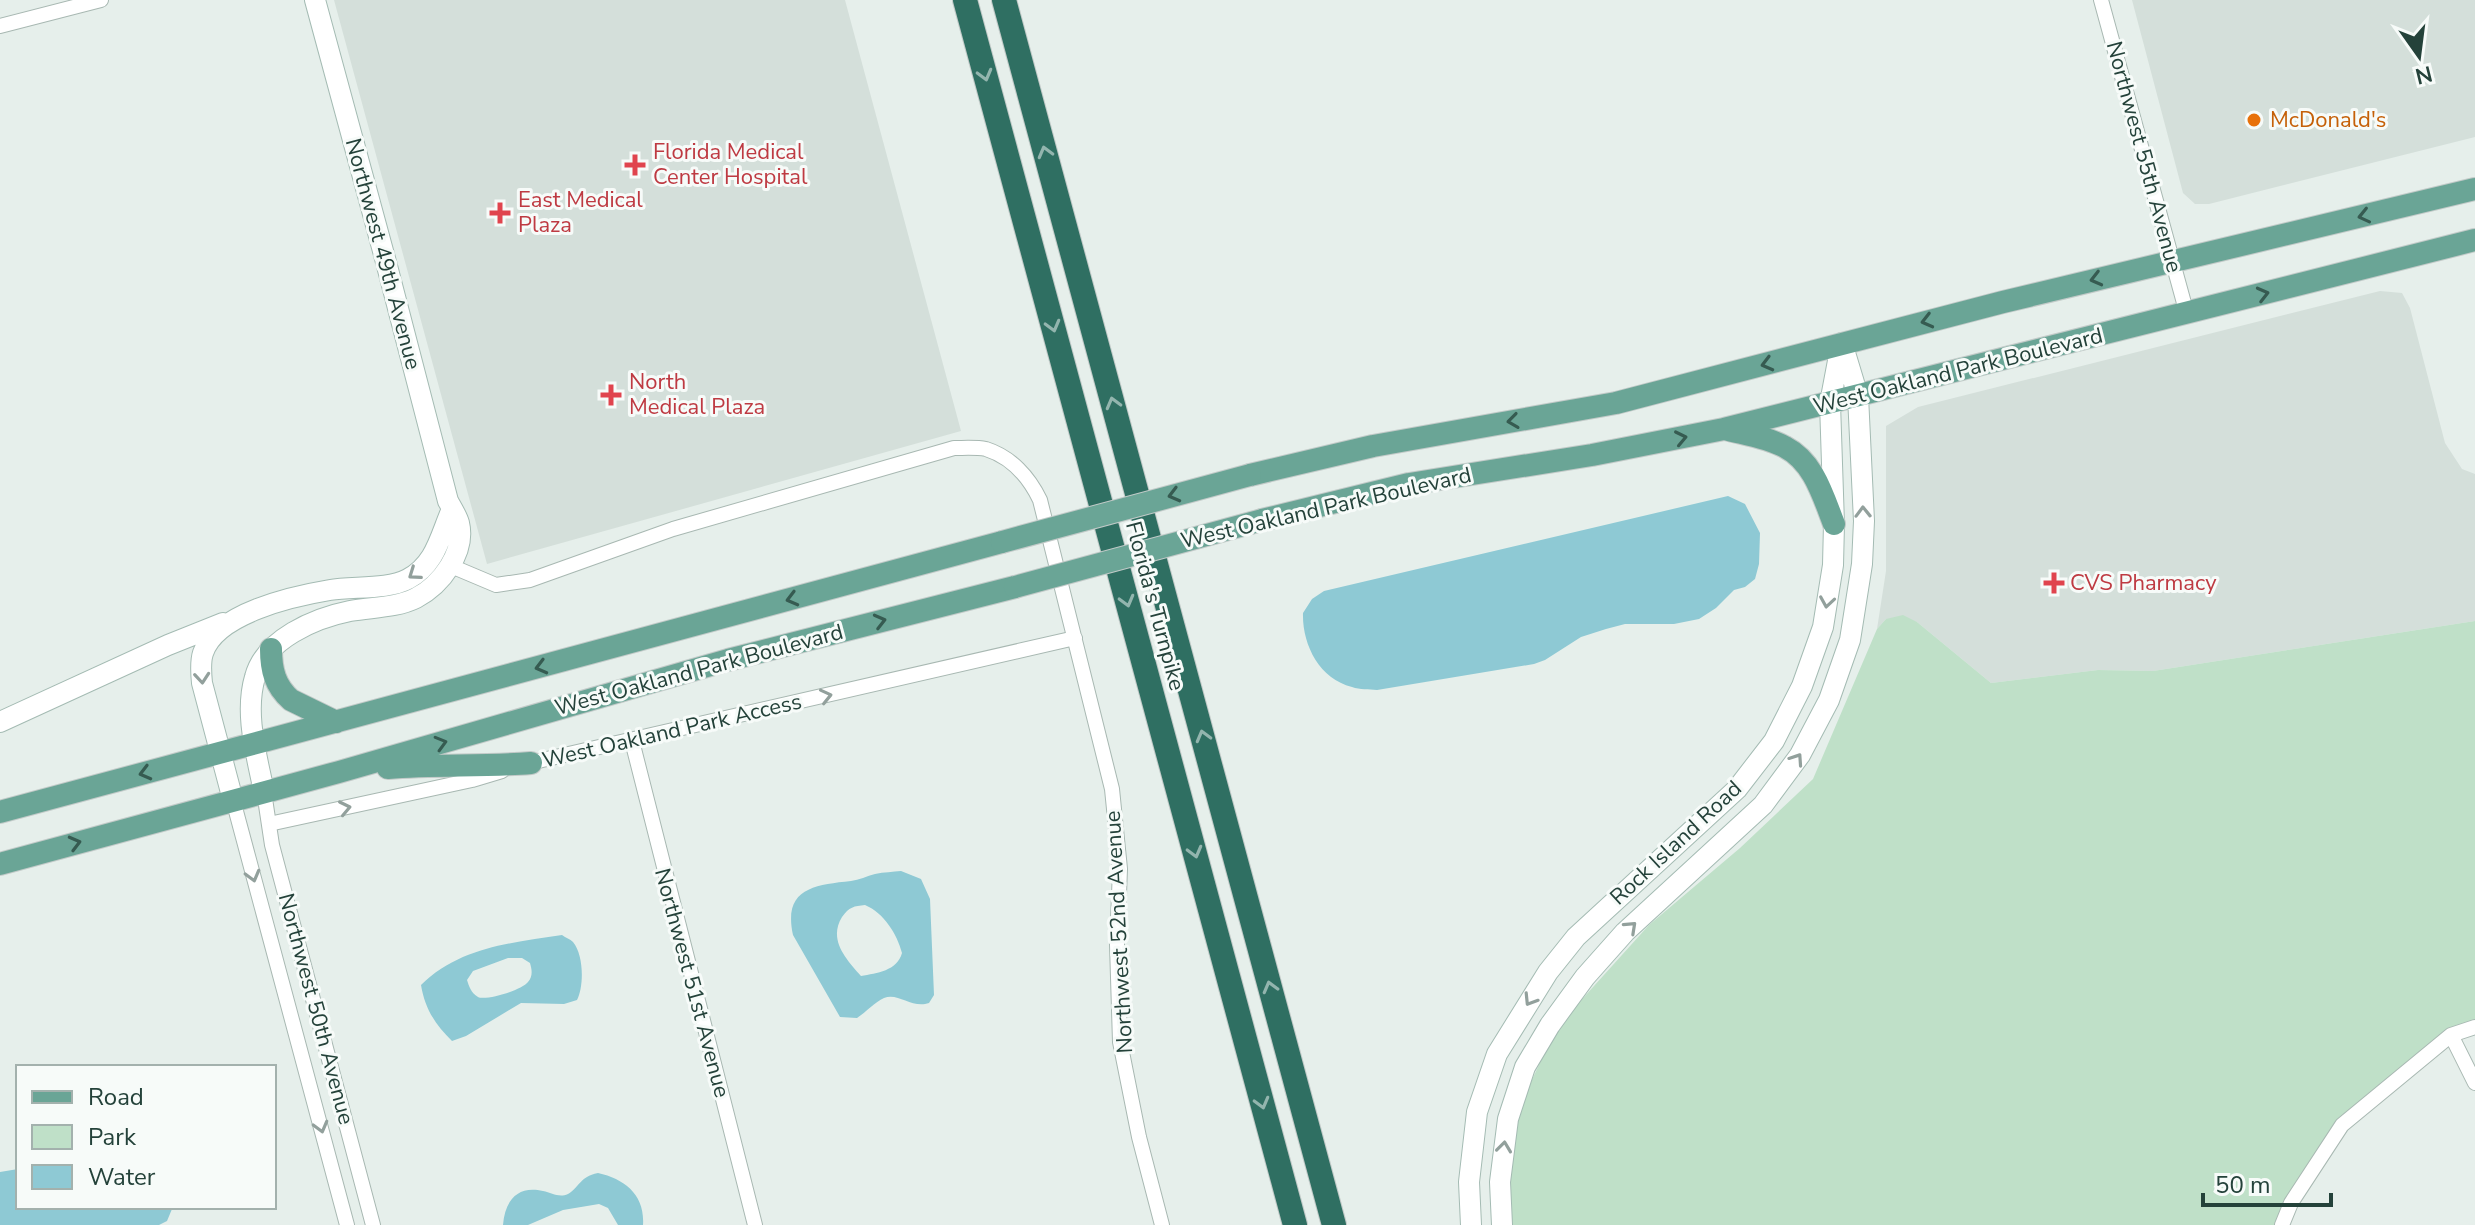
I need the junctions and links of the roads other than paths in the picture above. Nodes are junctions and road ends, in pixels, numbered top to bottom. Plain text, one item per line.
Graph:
1 (101, 0) edge
2 (315, 0) edge
3 (965, 0) edge
4 (1004, 0) edge
5 (2101, 0) edge
6 (0, 26) edge
7 (2475, 189) edge
8 (2475, 240) edge
9 (2172, 261) junction
10 (2187, 314) junction
11 (1842, 343) junction
12 (1858, 396) junction
13 (1830, 403) junction
14 (1724, 429) junction
15 (452, 509) junction
16 (1834, 524) junction
17 (451, 566) junction
18 (240, 616) junction
19 (1075, 638) junction
20 (271, 649) junction
21 (0, 722) edge
22 (336, 722) junction
23 (632, 741) junction
24 (255, 743) junction
25 (220, 754) junction
26 (531, 763) junction
27 (339, 772) junction
28 (264, 792) junction
29 (233, 800) junction
30 (0, 812) edge
31 (269, 824) junction
32 (0, 864) edge
33 (2475, 1027) edge
34 (2451, 1035) junction
35 (2475, 1083) edge
36 (356, 1161) junction
37 (331, 1168) junction
38 (347, 1225) edge
39 (373, 1225) edge
40 (755, 1225) edge
41 (1162, 1225) edge
42 (1295, 1225) edge
43 (1334, 1225) edge
44 (1471, 1225) edge
45 (1502, 1225) edge
46 (2282, 1225) edge

1 - 6 street
2 - 15 main road, Northwest 49th Avenue
3 -> 42 highway, Florida's Turnpike
43 -> 4 highway, Florida's Turnpike
5 - 9 street, Northwest 55th Avenue
7 -> 9 main road, West Oakland Park Boulevard
10 -> 8 main road, West Oakland Park Boulevard
9 - 10 street, Northwest 55th Avenue
9 -> 11 main road, West Oakland Park Boulevard
10 - 12 main road, West Oakland Park Boulevard
11 - 12 main road, Rock Island Road
11 - 13 main road, Rock Island Road
11 -> 22 main road, West Oakland Park Boulevard, bridge
12 - 13 main road, West Oakland Park Boulevard
45 -> 12 main road, Rock Island Road
13 - 14 main road, West Oakland Park Boulevard
13 - 16 main road, Rock Island Road
14 - 16 main road
27 -> 14 main road, West Oakland Park Boulevard, bridge
15 - 17 main road, Northwest 49th Avenue
15 -> 18 main road
16 -> 44 main road, Rock Island Road
17 - 19 street, Northwest 52nd Avenue
17 - 20 main road
18 - 21 main road
18 -> 25 main road
23 -> 19 street, West Oakland Park Access
19 - 41 street, Northwest 52nd Avenue
20 - 22 main road
20 - 24 main road
22 - 24 main road, West Oakland Park Boulevard
23 - 26 street, West Oakland Park Access
23 - 40 street, Northwest 51st Avenue
24 - 25 main road, West Oakland Park Boulevard
24 - 28 main road
25 - 29 main road
25 -> 30 main road, West Oakland Park Boulevard
26 - 27 main road
31 -> 26 street, West Oakland Park Access
27 - 28 main road, West Oakland Park Boulevard
28 - 29 main road, West Oakland Park Boulevard
28 - 31 street, Northwest 50th Avenue
32 -> 29 main road, West Oakland Park Boulevard
29 -> 37 street, Northwest 50th Avenue
31 - 36 street, Northwest 50th Avenue
33 - 34 street
34 - 35 street
34 - 46 street
36 - 37 street
36 - 39 street, Northwest 50th Avenue
37 - 38 street, Northwest 50th Avenue

